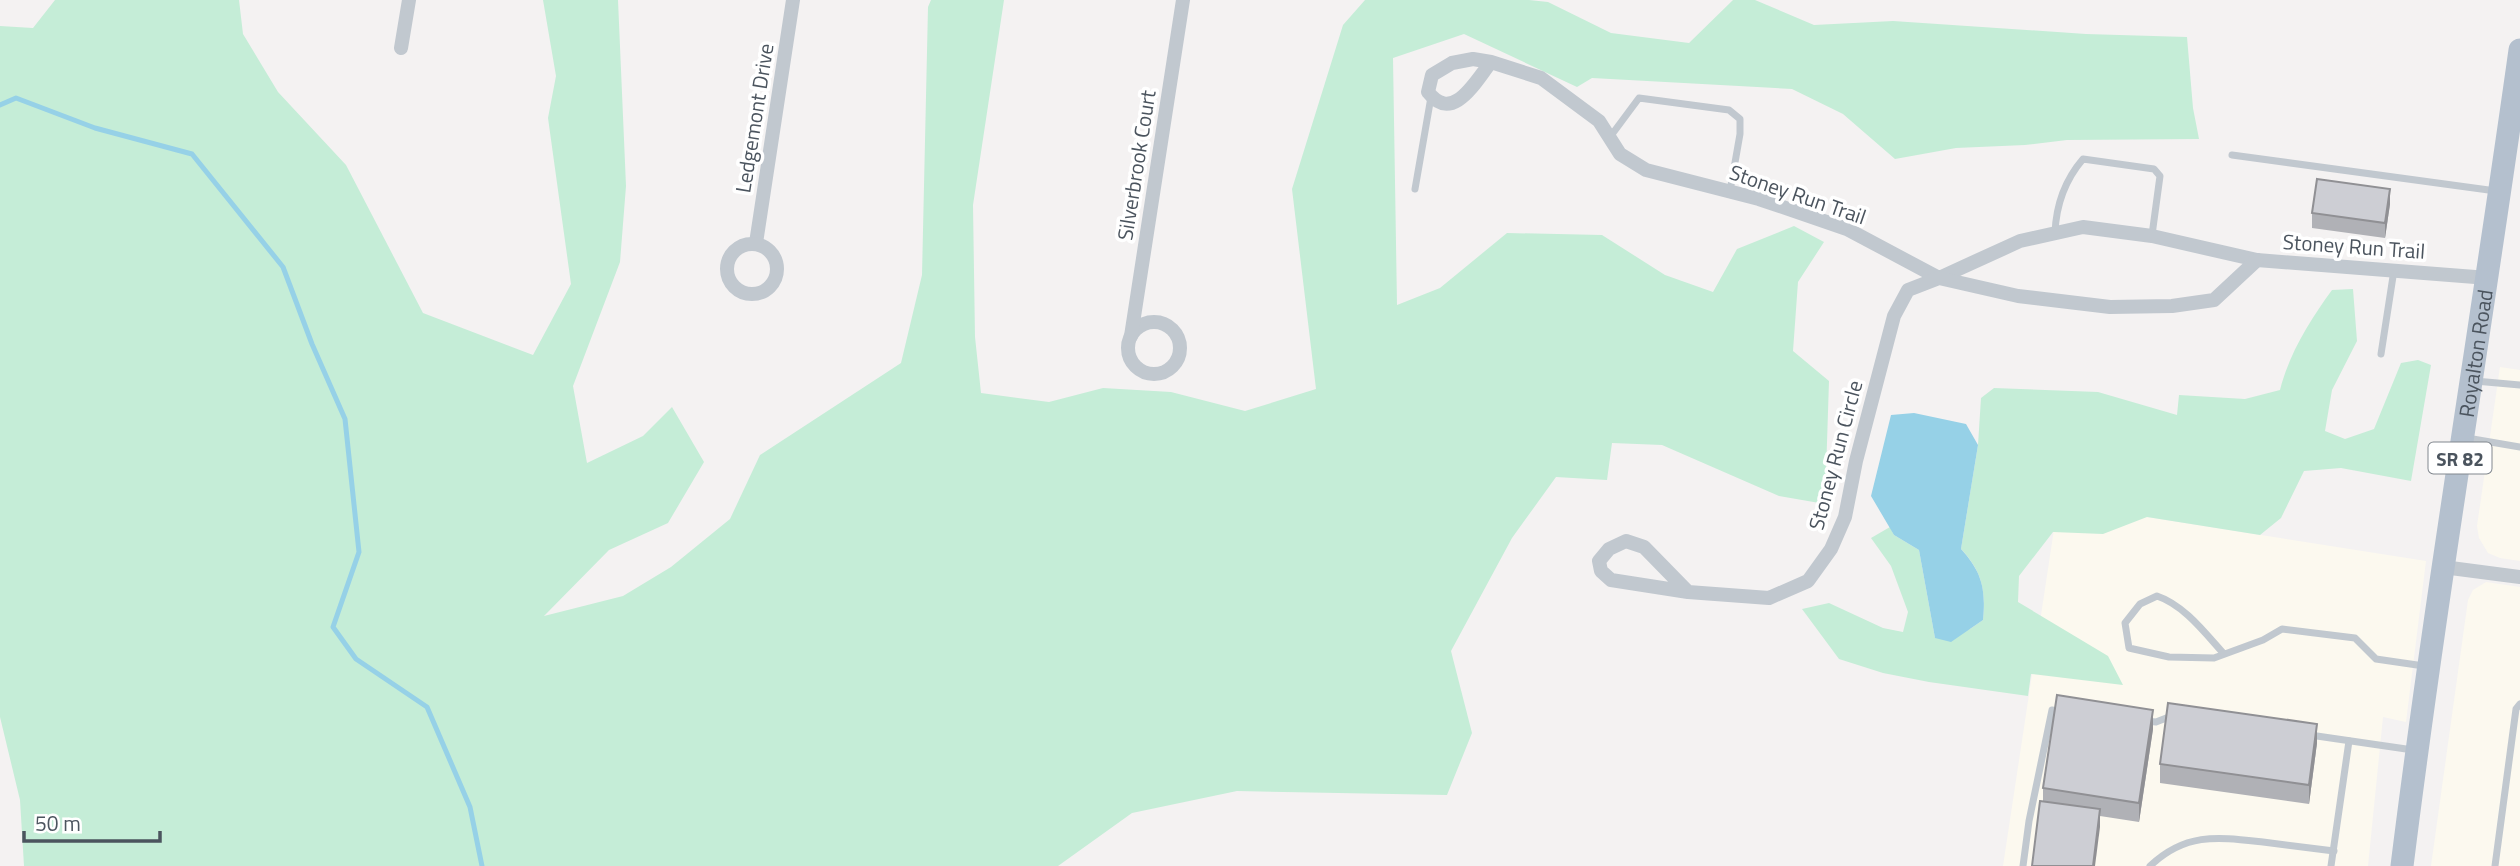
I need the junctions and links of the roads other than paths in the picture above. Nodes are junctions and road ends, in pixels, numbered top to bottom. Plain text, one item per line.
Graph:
1 (409, 0) edge
2 (793, 0) edge
3 (1183, 0) edge
4 (401, 48) dead end
5 (2520, 50) edge
6 (1491, 62) junction
7 (1431, 97) junction
8 (1609, 137) junction
9 (2232, 155) dead end
10 (1415, 189) dead end
11 (2500, 191) junction
12 (1730, 192) junction
13 (2055, 233) junction
14 (2152, 236) junction
15 (756, 243) dead end
16 (2257, 260) junction
17 (2394, 270) junction
18 (1939, 278) junction
19 (2488, 278) junction
20 (1131, 336) dead end
21 (2381, 354) dead end
22 (2472, 380) junction
23 (2520, 385) edge
24 (2463, 438) junction
25 (2520, 447) edge
26 (2443, 567) junction
27 (2520, 577) edge
28 (1688, 592) junction
29 (2224, 654) junction
30 (2428, 667) junction
31 (2520, 704) edge
32 (2078, 713) edge
33 (2187, 717) edge
34 (2130, 719) edge
35 (2295, 733) edge
36 (2349, 741) junction
37 (2416, 751) junction
38 (2334, 851) junction
39 (2023, 866) edge
40 (2150, 866) edge
41 (2332, 866) edge
42 (2402, 866) edge
43 (2495, 866) edge

1 - 4 street
2 - 15 street, Ledgemont Drive
3 - 20 street, Silverbrook Court
5 - 11 main road, Royalton Road / SR 82
6 - 7 street
6 - 7 street, Stoney Run Trail
6 - 8 street, Stoney Run Trail
7 - 10 lane
8 - 12 street, Stoney Run Trail
8 - 12 lane
9 - 11 lane
11 - 19 main road, Royalton Road / SR 82
12 - 18 street, Stoney Run Trail
13 - 14 street, Stoney Run Trail
13 - 14 lane
13 - 18 street, Stoney Run Trail
14 - 16 street, Stoney Run Trail
16 - 17 street, Stoney Run Trail
16 - 18 street
17 - 19 street, Stoney Run Trail
17 - 21 lane
18 - 28 street, Stoney Run Circle
19 - 22 main road, Royalton Road / SR 82
22 - 23 lane
22 - 24 main road, Royalton Road / SR 82
24 - 25 lane
24 - 26 main road, Royalton Road / SR 82
26 - 27 street
26 - 30 main road, Royalton Road / SR 82
28 - 28 street, Stoney Run Circle
29 - 29 lane
29 - 30 lane
30 - 37 main road, Royalton Road / SR 82
31 - 43 lane
32 - 39 lane
33 - 34 lane
35 - 36 lane
36 - 37 lane
36 - 38 lane
37 - 42 main road, Royalton Road / SR 82
38 - 40 lane
38 - 41 lane

